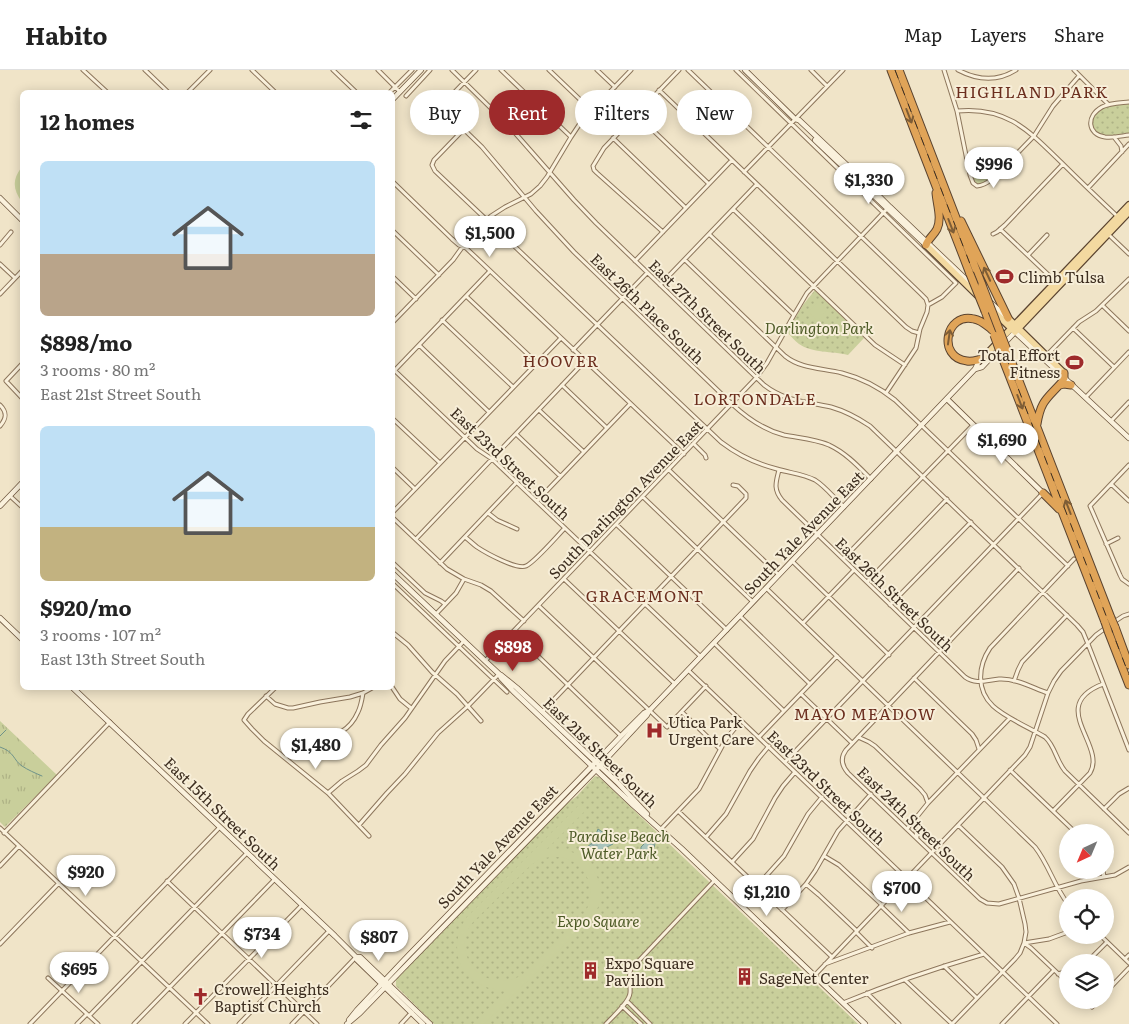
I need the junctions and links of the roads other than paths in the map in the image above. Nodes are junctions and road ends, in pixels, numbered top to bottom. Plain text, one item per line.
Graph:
1 (83, 70) edge
2 (145, 70) edge
3 (210, 70) edge
4 (252, 70) edge
5 (333, 70) edge
6 (378, 70) edge
7 (412, 70) edge
8 (421, 70) edge
9 (430, 70) edge
10 (452, 70) edge
11 (476, 70) edge
12 (501, 70) edge
13 (549, 70) edge
14 (597, 70) edge
15 (631, 70) edge
16 (679, 70) edge
17 (688, 70) edge
18 (736, 70) edge
19 (745, 70) edge
20 (811, 70) edge
21 (842, 70) edge
22 (891, 70) edge
23 (899, 70) edge
24 (958, 70) edge
25 (1016, 70) edge
26 (1074, 70) edge
27 (946, 71) edge
28 (1079, 76) junction
29 (464, 82) junction
30 (827, 86) junction
31 (396, 87) junction
32 (615, 87) junction
33 (105, 90) edge
34 (166, 90) edge
35 (190, 90) edge
36 (273, 90) edge
37 (354, 90) edge
38 (392, 90) edge
39 (456, 90) edge
40 (612, 90) edge
41 (659, 90) edge
42 (400, 92) junction
43 (575, 95) edge
44 (406, 96) dead end
45 (395, 97) edge
46 (667, 98) edge
47 (1129, 102) edge
48 (1108, 104) junction
49 (956, 110) junction
50 (795, 119) junction
51 (791, 123) junction
52 (575, 131) edge
53 (457, 135) edge
54 (470, 135) edge
55 (616, 135) edge
56 (658, 135) edge
57 (1129, 135) edge
58 (1034, 136) junction
59 (571, 137) junction
60 (1114, 137) junction
61 (613, 138) junction
62 (1129, 144) edge
63 (768, 148) junction
64 (1122, 152) junction
65 (966, 155) junction
66 (732, 160) junction
67 (1063, 164) junction
68 (1005, 166) junction
69 (550, 172) junction
70 (744, 172) junction
71 (934, 180) junction
72 (395, 184) edge
73 (709, 184) junction
74 (757, 184) junction
75 (1088, 188) junction
76 (525, 197) junction
77 (0, 198) edge
78 (1129, 204) edge
79 (952, 206) junction
80 (686, 208) junction
81 (733, 209) junction
82 (887, 209) junction
83 (1129, 212) edge
84 (20, 218) edge
85 (1119, 218) junction
86 (487, 220) junction
87 (1000, 229) junction
88 (11, 232) dead end
89 (663, 232) junction
90 (1106, 232) junction
91 (395, 233) edge
92 (709, 234) junction
93 (993, 234) dead end
94 (1047, 235) dead end
95 (861, 236) junction
96 (926, 244) junction
97 (0, 245) edge
98 (462, 246) junction
99 (1129, 254) edge
100 (1028, 255) junction
101 (685, 260) junction
102 (635, 261) junction
103 (837, 261) junction
104 (0, 264) edge
105 (490, 271) junction
106 (20, 272) edge
107 (647, 273) junction
108 (439, 275) junction
109 (15, 278) junction
110 (395, 279) edge
111 (1129, 280) edge
112 (1057, 284) junction
113 (660, 286) junction
114 (814, 286) junction
115 (0, 294) edge
116 (466, 296) junction
117 (622, 298) junction
118 (416, 299) junction
119 (928, 305) junction
120 (1103, 306) junction
121 (794, 315) junction
122 (1008, 318) junction
123 (442, 320) junction
124 (395, 321) edge
125 (598, 324) junction
126 (1015, 328) junction
127 (1073, 328) junction
128 (1129, 331) edge
129 (992, 332) junction
130 (919, 333) junction
131 (561, 338) junction
132 (419, 345) junction
133 (776, 347) junction
134 (573, 350) junction
135 (1129, 352) edge
136 (1046, 356) junction
137 (982, 359) junction
138 (585, 361) junction
139 (537, 363) junction
140 (905, 365) junction
141 (20, 366) edge
142 (1114, 367) junction
143 (395, 368) edge
144 (975, 369) junction
145 (395, 370) edge
146 (1064, 376) junction
147 (756, 378) junction
148 (562, 385) junction
149 (1060, 385) junction
150 (1071, 385) junction
151 (513, 387) junction
152 (886, 393) junction
153 (20, 396) edge
154 (1086, 397) junction
155 (947, 399) junction
156 (1129, 402) edge
157 (630, 404) junction
158 (732, 404) junction
159 (0, 405) edge
160 (539, 410) junction
161 (489, 412) junction
162 (395, 421) edge
163 (1111, 421) junction
164 (922, 425) junction
165 (973, 425) junction
166 (0, 426) edge
167 (1037, 427) junction
168 (607, 428) junction
169 (707, 430) junction
170 (516, 434) junction
171 (465, 437) junction
172 (1129, 438) edge
173 (694, 444) junction
174 (897, 451) junction
175 (948, 451) junction
176 (584, 452) junction
177 (684, 454) junction
178 (706, 458) dead end
179 (492, 459) junction
180 (440, 463) junction
181 (1129, 465) edge
182 (395, 470) edge
183 (669, 470) junction
184 (779, 470) junction
185 (560, 476) junction
186 (923, 476) junction
187 (871, 479) junction
188 (517, 482) junction
189 (1111, 484) junction
190 (20, 485) edge
191 (733, 485) dead end
192 (415, 489) junction
193 (1043, 493) junction
194 (10, 496) junction
195 (642, 497) junction
196 (947, 499) junction
197 (537, 501) junction
198 (1129, 501) edge
199 (20, 505) edge
200 (0, 506) edge
201 (844, 507) junction
202 (395, 510) edge
203 (1062, 511) junction
204 (488, 513) junction
205 (1018, 518) junction
206 (395, 520) edge
207 (724, 522) junction
208 (970, 522) junction
209 (616, 524) junction
210 (565, 528) junction
211 (517, 529) dead end
212 (818, 534) junction
213 (465, 537) junction
214 (1118, 538) dead end
215 (416, 539) junction
216 (994, 544) junction
217 (1106, 544) junction
218 (698, 550) junction
219 (590, 552) junction
220 (843, 559) junction
221 (1074, 559) dead end
222 (792, 561) junction
223 (440, 563) junction
224 (395, 565) edge
225 (1068, 566) junction
226 (1019, 568) junction
227 (854, 570) junction
228 (779, 575) junction
229 (395, 576) edge
230 (671, 577) junction
231 (464, 579) junction
232 (564, 579) junction
233 (867, 582) junction
234 (1129, 584) edge
235 (395, 586) edge
236 (766, 588) junction
237 (1043, 592) junction
238 (828, 596) junction
239 (753, 602) junction
240 (445, 604) junction
241 (645, 604) junction
242 (890, 605) junction
243 (538, 606) junction
244 (436, 614) junction
245 (1129, 614) edge
246 (1067, 615) junction
247 (740, 616) junction
248 (0, 618) edge
249 (1108, 620) junction
250 (524, 621) junction
251 (802, 623) junction
252 (914, 628) junction
253 (1111, 629) junction
254 (727, 630) junction
255 (620, 631) junction
256 (513, 632) junction
257 (395, 634) edge
258 (20, 638) edge
259 (464, 641) junction
260 (714, 643) junction
261 (1088, 644) junction
262 (459, 647) junction
263 (939, 652) junction
264 (889, 655) junction
265 (837, 656) junction
266 (700, 657) junction
267 (594, 658) junction
268 (485, 661) junction
269 (1129, 665) edge
270 (688, 670) junction
271 (435, 674) junction
272 (499, 674) junction
273 (914, 678) junction
274 (494, 680) junction
275 (863, 681) junction
276 (981, 681) junction
277 (1014, 681) junction
278 (675, 684) junction
279 (810, 684) junction
280 (1103, 684) junction
281 (568, 685) junction
282 (1129, 685) edge
283 (706, 686) junction
284 (75, 690) edge
285 (273, 690) edge
286 (369, 690) edge
287 (394, 690) edge
288 (507, 692) dead end
289 (364, 693) junction
290 (1048, 693) junction
291 (801, 694) junction
292 (266, 696) junction
293 (468, 706) junction
294 (888, 706) junction
295 (411, 708) junction
296 (649, 711) junction
297 (784, 711) junction
298 (682, 712) junction
299 (542, 714) junction
300 (1010, 718) junction
301 (827, 719) junction
302 (742, 720) junction
303 (481, 721) dead end
304 (110, 722) junction
305 (1036, 731) junction
306 (621, 736) junction
307 (759, 737) junction
308 (858, 737) junction
309 (852, 744) junction
310 (769, 746) junction
311 (720, 749) junction
312 (979, 750) junction
313 (1129, 750) edge
314 (285, 758) junction
315 (785, 762) junction
316 (596, 766) junction
317 (1010, 770) junction
318 (795, 772) junction
319 (958, 772) junction
320 (1079, 785) junction
321 (1129, 788) edge
322 (328, 793) junction
323 (871, 794) junction
324 (822, 797) junction
325 (984, 798) junction
326 (928, 803) junction
327 (1104, 809) junction
328 (678, 811) junction
329 (1053, 811) junction
330 (915, 818) junction
331 (847, 821) junction
332 (1067, 824) edge
333 (359, 825) junction
334 (958, 825) junction
335 (220, 827) junction
336 (0, 828) edge
337 (661, 829) junction
338 (907, 829) junction
339 (4, 833) junction
340 (1129, 833) edge
341 (369, 836) dead end
342 (706, 837) junction
343 (918, 839) junction
344 (19, 846) junction
345 (932, 852) junction
346 (247, 853) junction
347 (824, 856) junction
348 (732, 862) junction
349 (0, 866) edge
350 (1129, 868) edge
351 (1114, 875) edge
352 (275, 879) junction
353 (906, 879) junction
354 (1092, 879) edge
355 (715, 880) junction
356 (167, 881) junction
357 (59, 883) junction
358 (806, 884) junction
359 (757, 886) junction
360 (1056, 887) junction
361 (1059, 891) edge
362 (1019, 898) junction
363 (302, 905) junction
364 (881, 905) junction
365 (194, 907) junction
366 (782, 910) junction
367 (950, 922) junction
368 (329, 931) junction
369 (856, 932) junction
370 (222, 933) junction
371 (910, 933) junction
372 (1059, 935) edge
373 (114, 936) junction
374 (1024, 943) junction
375 (0, 944) edge
376 (1105, 944) edge
377 (1109, 944) edge
378 (872, 948) junction
379 (984, 954) junction
380 (1095, 954) edge
381 (1129, 955) edge
382 (356, 957) junction
383 (832, 957) junction
384 (249, 959) junction
385 (1125, 959) junction
386 (142, 961) junction
387 (1129, 963) edge
388 (824, 965) junction
389 (944, 966) junction
390 (1129, 968) edge
391 (1054, 970) junction
392 (1002, 972) junction
393 (1058, 974) edge
394 (814, 976) junction
395 (48, 978) dead end
396 (905, 979) junction
397 (385, 984) junction
398 (1114, 984) edge
399 (276, 985) junction
400 (170, 988) junction
401 (61, 990) junction
402 (867, 993) junction
403 (1028, 997) junction
404 (977, 998) junction
405 (627, 1001) junction
406 (842, 1003) junction
407 (622, 1006) junction
408 (304, 1011) junction
409 (413, 1011) junction
410 (196, 1013) junction
411 (88, 1015) junction
412 (30, 1024) edge
413 (78, 1024) edge
414 (98, 1024) edge
415 (134, 1024) edge
416 (185, 1024) edge
417 (208, 1024) edge
418 (239, 1024) edge
419 (292, 1024) edge
420 (318, 1024) edge
421 (347, 1024) edge
422 (401, 1024) edge
423 (423, 1024) edge
424 (430, 1024) edge
425 (606, 1024) edge
426 (640, 1024) edge
427 (650, 1024) edge
428 (864, 1024) edge
429 (899, 1024) edge
430 (952, 1024) edge
431 (1003, 1024) edge
432 (1057, 1024) edge

1 - 33 street
2 - 34 street
3 - 35 street
4 - 36 street
5 - 37 street
6 - 31 street
7 - 31 street
8 - 42 main road
9 - 44 street
10 - 29 street, East 27th Street South
11 - 29 street
12 - 59 street
13 - 43 street
14 - 32 street
15 - 32 street
16 - 41 street
17 - 63 street
18 - 51 street
19 - 50 main road
20 - 30 street
21 - 30 street
22 -> 71 highway
23 - 79 highway
24 - 25 street
26 - 28 street
27 - 49 street
28 - 48 street
28 - 58 street
29 - 39 street, East 26th Place South
29 - 69 street, East 27th Street South
30 - 50 street
31 - 38 street
31 - 42 street
32 - 40 street
42 - 45 main road
46 - 66 street
47 - 48 street
48 - 60 street
49 - 58 street
49 - 65 street
50 - 51 street
50 - 82 main road
51 - 63 street
51 - 82 street
52 - 59 street
53 - 86 street
54 - 76 street, East 26th Place South
55 - 61 street
56 - 73 street
57 - 60 street
58 - 67 street
58 - 68 street
59 - 69 street
60 - 64 street
61 - 80 street
61 - 89 street
62 - 64 street
63 - 70 street
63 - 95 street
64 - 75 street
65 - 68 street
65 - 68 street
66 - 70 street
66 - 73 street
67 - 75 street
67 - 87 street
69 - 76 street
69 - 102 street, East 27th Street South
70 - 74 street
71 - 96 highway
71 -> 129 highway, bridge
72 - 98 street
73 - 80 street
74 - 81 street
74 - 103 street
75 - 85 street
76 - 86 street
76 - 117 street, East 26th Place South
77 - 84 main road
78 - 85 main road, South Yale Avenue East
122 -> 79 highway
79 - 167 highway, bridge
80 - 89 street
81 - 92 street
81 - 114 street
82 - 95 street, South Darlington Avenue East
82 - 96 main road
82 - 119 street
83 - 85 main road, South Yale Avenue East
85 - 90 main road, South Yale Avenue East
86 - 98 street
86 - 125 street
87 - 93 street
87 - 100 street
88 - 97 street
89 - 102 street
90 - 99 street
90 - 112 main road, South Yale Avenue East
91 - 108 street
92 - 101 street
92 - 121 street
94 - 100 street
95 - 103 street, South Darlington Avenue East
95 - 119 street
96 - 122 main road
96 - 126 main road
98 - 105 street
98 - 108 street
100 - 112 street
101 - 113 street
101 - 133 street
102 - 107 street, East 27th Street South
103 - 114 street, South Darlington Avenue East
103 - 130 street
104 - 109 street
105 - 116 street
105 - 131 street
106 - 109 street
107 - 113 street, East 27th Street South
107 - 117 street
108 - 118 street
109 - 115 street
110 - 118 street
111 - 120 street
112 - 126 main road, South Yale Avenue East
113 - 147 street, East 27th Street South
114 - 121 street, South Darlington Avenue East
114 - 140 street
116 - 123 street
116 - 139 street
117 - 125 street
117 - 158 street, East 26th Place South
118 - 124 street
119 - 130 street
120 - 127 street
120 - 128 street
121 - 133 street, South Darlington Avenue East
122 - 126 main road
123 - 132 street
123 - 151 street
125 - 134 street
125 - 169 street
126 - 136 main road
126 - 137 main road, South Yale Avenue East
126 - 144 main road, South Yale Avenue East
126 - 146 main road
127 - 136 street
127 - 142 street
137 -> 129 highway
129 -> 203 highway, bridge
130 - 140 street
131 - 134 street
131 - 139 street
132 - 143 street
132 - 161 street
133 - 147 street, South Darlington Avenue East
133 - 152 street
134 - 138 street
135 - 142 street
136 - 146 main road
137 - 144 main road, South Yale Avenue East
138 - 148 street
138 - 157 street
139 - 151 street
140 - 152 street
141 - 153 street
142 - 154 street
144 - 155 main road, South Yale Avenue East
145 - 171 street, East 23rd Street South
146 - 149 highway
146 - 150 main road
146 - 154 main road
147 - 158 street, South Darlington Avenue East
147 - 174 street, East 27th Street South
148 - 160 street
148 - 168 street
149 - 150 highway
149 - 167 highway
150 - 154 main road
151 - 161 street
152 - 164 street
154 - 163 main road
155 - 164 main road, South Yale Avenue East
155 - 165 main road
156 - 163 street
157 - 168 street
157 - 177 street
158 - 169 street, South Darlington Avenue East
158 - 187 street, East 26th Place South
159 - 166 street
160 - 170 street
160 - 176 street
161 - 171 street
162 - 180 street
163 - 172 main road
164 - 174 main road, South Yale Avenue East
164 - 175 street
165 - 175 street
165 - 193 main road
249 -> 167 highway
168 - 176 street
169 - 173 street, South Darlington Avenue East
169 - 184 street
170 - 179 street
170 - 185 street
171 - 179 street, East 23rd Street South
171 - 180 street
173 - 177 street, South Darlington Avenue East
173 - 178 street
174 - 186 street, East 27th Street South
174 - 187 main road, South Yale Avenue East
175 - 186 street
175 - 205 street
176 - 185 street
177 - 183 street, South Darlington Avenue East
179 - 188 street, East 23rd Street South
179 - 215 street
180 - 192 street
181 - 189 street
182 - 192 street
183 - 195 street, South Darlington Avenue East
183 - 207 street
184 - 201 street
184 - 212 street, East 26th Street South
185 - 197 street
186 - 196 street, East 27th Street South
186 - 220 street
187 - 201 main road, South Yale Avenue East
188 - 197 street, East 23rd Street South
188 - 204 street
189 - 198 street
189 - 217 street
190 - 194 main road
191 - 207 street
192 - 202 street
193 - 203 highway
193 - 205 street
194 - 199 street
194 - 200 main road
195 - 209 street, South Darlington Avenue East
195 - 218 street
196 - 208 street, East 27th Street South
196 - 233 street
197 - 210 street, East 23rd Street South
201 - 212 main road, South Yale Avenue East
203 - 249 highway
204 - 211 street
204 - 213 street
205 - 216 street
205 - 225 street
206 - 215 street
207 - 218 street
207 - 228 street
208 - 216 street, East 27th Street South
208 - 242 street
209 - 219 street, South Darlington Avenue East
209 - 230 street
210 - 213 street
210 - 219 street, East 23rd Street South
212 - 220 street, East 26th Street South
212 - 222 main road, South Yale Avenue East
213 - 223 street
214 - 217 street
215 - 223 street
216 - 226 street, East 27th Street South
216 - 252 street
217 - 234 street
218 - 230 street
218 - 239 street
219 - 232 street, South Darlington Avenue East
219 - 241 street, East 23rd Street South
220 - 227 street, East 26th Street South
221 - 225 street
222 - 228 main road, South Yale Avenue East
222 - 238 street
223 - 231 street
224 - 240 street
225 - 237 street
226 - 237 street, East 27th Street South
226 - 263 street
227 - 233 street, East 26th Street South
227 - 238 street
228 - 236 main road, South Yale Avenue East
229 - 244 main road, East 21st Street South
230 - 241 street
230 - 254 street
231 - 240 street
231 - 250 street
232 - 243 street, South Darlington Avenue East
232 - 255 street
233 - 242 street, East 26th Street South
235 - 262 street
236 - 239 main road, South Yale Avenue East
236 - 251 street
237 - 246 street, East 27th Street South
237 - 276 street
238 - 251 street
238 - 264 street
239 - 247 main road, South Yale Avenue East
240 - 244 street
241 - 255 street
241 - 266 street, East 23rd Street South
242 - 252 street, East 26th Street South
243 - 250 street, South Darlington Avenue East
243 - 267 street
244 - 259 main road, East 21st Street South
245 - 261 street
246 - 261 street, East 27th Street South
246 - 277 street
247 - 254 main road, South Yale Avenue East
247 - 279 street
248 - 258 main road
249 - 253 highway, bridge
250 - 256 street, South Darlington Avenue East
251 - 265 street
252 - 263 street, East 26th Street South
252 - 264 street
253 - 269 highway
253 - 282 highway
254 - 260 main road, South Yale Avenue East
255 - 267 street
255 - 278 street
256 - 268 street, South Darlington Avenue East
256 - 281 street
257 - 271 street
259 - 262 street
259 - 268 main road, East 21st Street South
260 - 266 main road, South Yale Avenue East
260 - 297 street
261 - 280 street, East 27th Street South
261 - 290 street
262 - 271 street
262 - 274 street
263 - 273 street
263 - 276 street, East 26th Street South
264 - 275 street
265 - 275 street
265 - 279 street
266 - 270 main road, South Yale Avenue East
267 - 281 street
267 - 296 street
268 - 272 main road, East 21st Street South
270 - 278 main road, South Yale Avenue East
270 - 283 street, East 23rd Street South
271 - 293 street
271 - 295 street
272 - 274 street
272 - 299 main road, East 21st Street South
273 - 294 street
273 - 312 street
274 - 288 street
274 - 293 street
275 - 294 street
275 - 301 street
276 - 277 street
276 - 300 street
277 - 290 street
278 - 296 main road, South Yale Avenue East
279 - 291 street
280 - 313 street, East 27th Street South
280 - 320 street
281 - 299 street
281 - 306 street
283 - 298 street
283 - 302 street, East 23rd Street South
284 - 304 main road, East 15th Street South
285 - 292 street
286 - 289 street
287 - 295 street
289 - 292 street
289 - 314 street
290 - 305 street
291 - 297 street
291 - 301 street
292 - 314 street
293 - 303 street
293 - 333 street
294 - 308 street
294 - 319 street
295 - 322 street
296 - 298 street
296 - 306 main road, South Yale Avenue East
296 - 316 main road, South Yale Avenue East
297 - 307 street
298 - 311 street
299 - 316 main road, East 21st Street South
300 - 305 street
300 - 312 street
301 - 309 street
301 - 315 street
302 - 307 street, East 23rd Street South
302 - 311 street
304 - 335 main road, East 15th Street South
304 - 339 street
305 - 317 street
305 - 320 street
306 - 316 main road, South Yale Avenue East
307 - 310 street, East 23rd Street South
308 - 309 street
308 - 326 street
309 - 323 street, East 24th Street South
310 - 315 street, East 23rd Street South
310 - 342 street
311 - 328 street
312 - 319 street
314 - 322 street
315 - 318 street, East 23rd Street South
316 - 337 main road, East 21st Street South
316 - 397 main road, South Yale Avenue East
317 - 325 street
317 - 329 street
318 - 324 street, East 23rd Street South
318 - 348 street
319 - 325 street
319 - 326 street
320 - 327 street
320 - 329 street
321 - 327 street
322 - 333 street
323 - 331 street
323 - 338 street, East 24th Street South
324 - 331 street, East 23rd Street South
324 - 359 street
325 - 334 street
325 - 360 street
326 - 330 street
327 - 340 street
328 - 337 street
328 - 342 street
329 - 332 street
330 - 338 street
330 - 343 street
331 - 347 street
331 - 353 street, East 23rd Street South
333 - 341 street
334 - 345 street
334 - 362 street
335 - 346 main road, East 15th Street South
335 - 356 street
336 - 339 street
337 - 355 main road, East 21st Street South
338 - 343 street, East 24th Street South
339 - 344 street
342 - 348 street
343 - 345 street, East 24th Street South
344 - 349 street
344 - 357 street
345 - 353 street
345 - 362 street, East 24th Street South
346 - 352 main road, East 15th Street South
346 - 365 street
347 - 358 street
347 - 364 street
348 - 359 street
350 - 351 street
352 - 363 main road, East 15th Street South
352 - 370 street
353 - 364 street
353 - 367 street, East 23rd Street South
354 - 360 street
355 - 394 main road, East 21st Street South
355 - 405 street
356 - 365 street
356 - 373 street
357 - 373 street
357 - 375 street
358 - 366 street
358 - 369 street
359 - 366 street
360 - 361 street
360 - 362 street
362 - 374 street
363 - 368 main road, East 15th Street South
363 - 384 street
364 - 369 street
364 - 371 street
365 - 370 street
365 - 386 street
366 - 383 street
367 - 371 street
367 - 379 street, East 23rd Street South
368 - 382 main road, East 15th Street South
368 - 399 street
369 - 378 street
369 - 383 street
370 - 384 street
370 - 400 street
371 - 378 street
372 - 374 street
373 - 386 street
373 - 401 street
374 - 391 street
374 - 392 street
376 - 380 street
377 - 385 street
378 - 388 street
379 - 389 street
379 - 392 street, East 23rd Street South
381 - 385 street
382 - 397 main road, East 15th Street South
382 - 408 street
383 - 388 street
384 - 399 street
384 - 410 street
385 - 387 street
386 - 400 street
386 - 411 street
388 - 394 street
389 - 396 street
389 - 404 street
390 - 398 street
391 - 393 street
391 - 403 street
392 - 403 street, East 23rd Street South
392 - 404 street
394 - 406 main road, East 21st Street South
395 - 401 street
396 - 402 street
396 - 430 street
397 - 409 main road, East 15th Street South
397 - 421 main road, South Yale Avenue East
399 - 408 street
399 - 418 street
400 - 410 street
400 - 415 street
401 - 411 street
401 - 412 street
402 - 406 street
402 - 429 street
403 - 431 street
403 - 432 street, East 23rd Street South
404 - 430 street
405 - 407 street
405 - 427 street
406 - 428 main road, East 21st Street South
407 - 425 street
407 - 426 street
408 - 419 street
408 - 420 street
409 - 422 street
409 - 423 main road, East 15th Street South
409 - 424 main road, East 15th Street South
410 - 416 street
410 - 417 street
411 - 413 street
411 - 414 street

